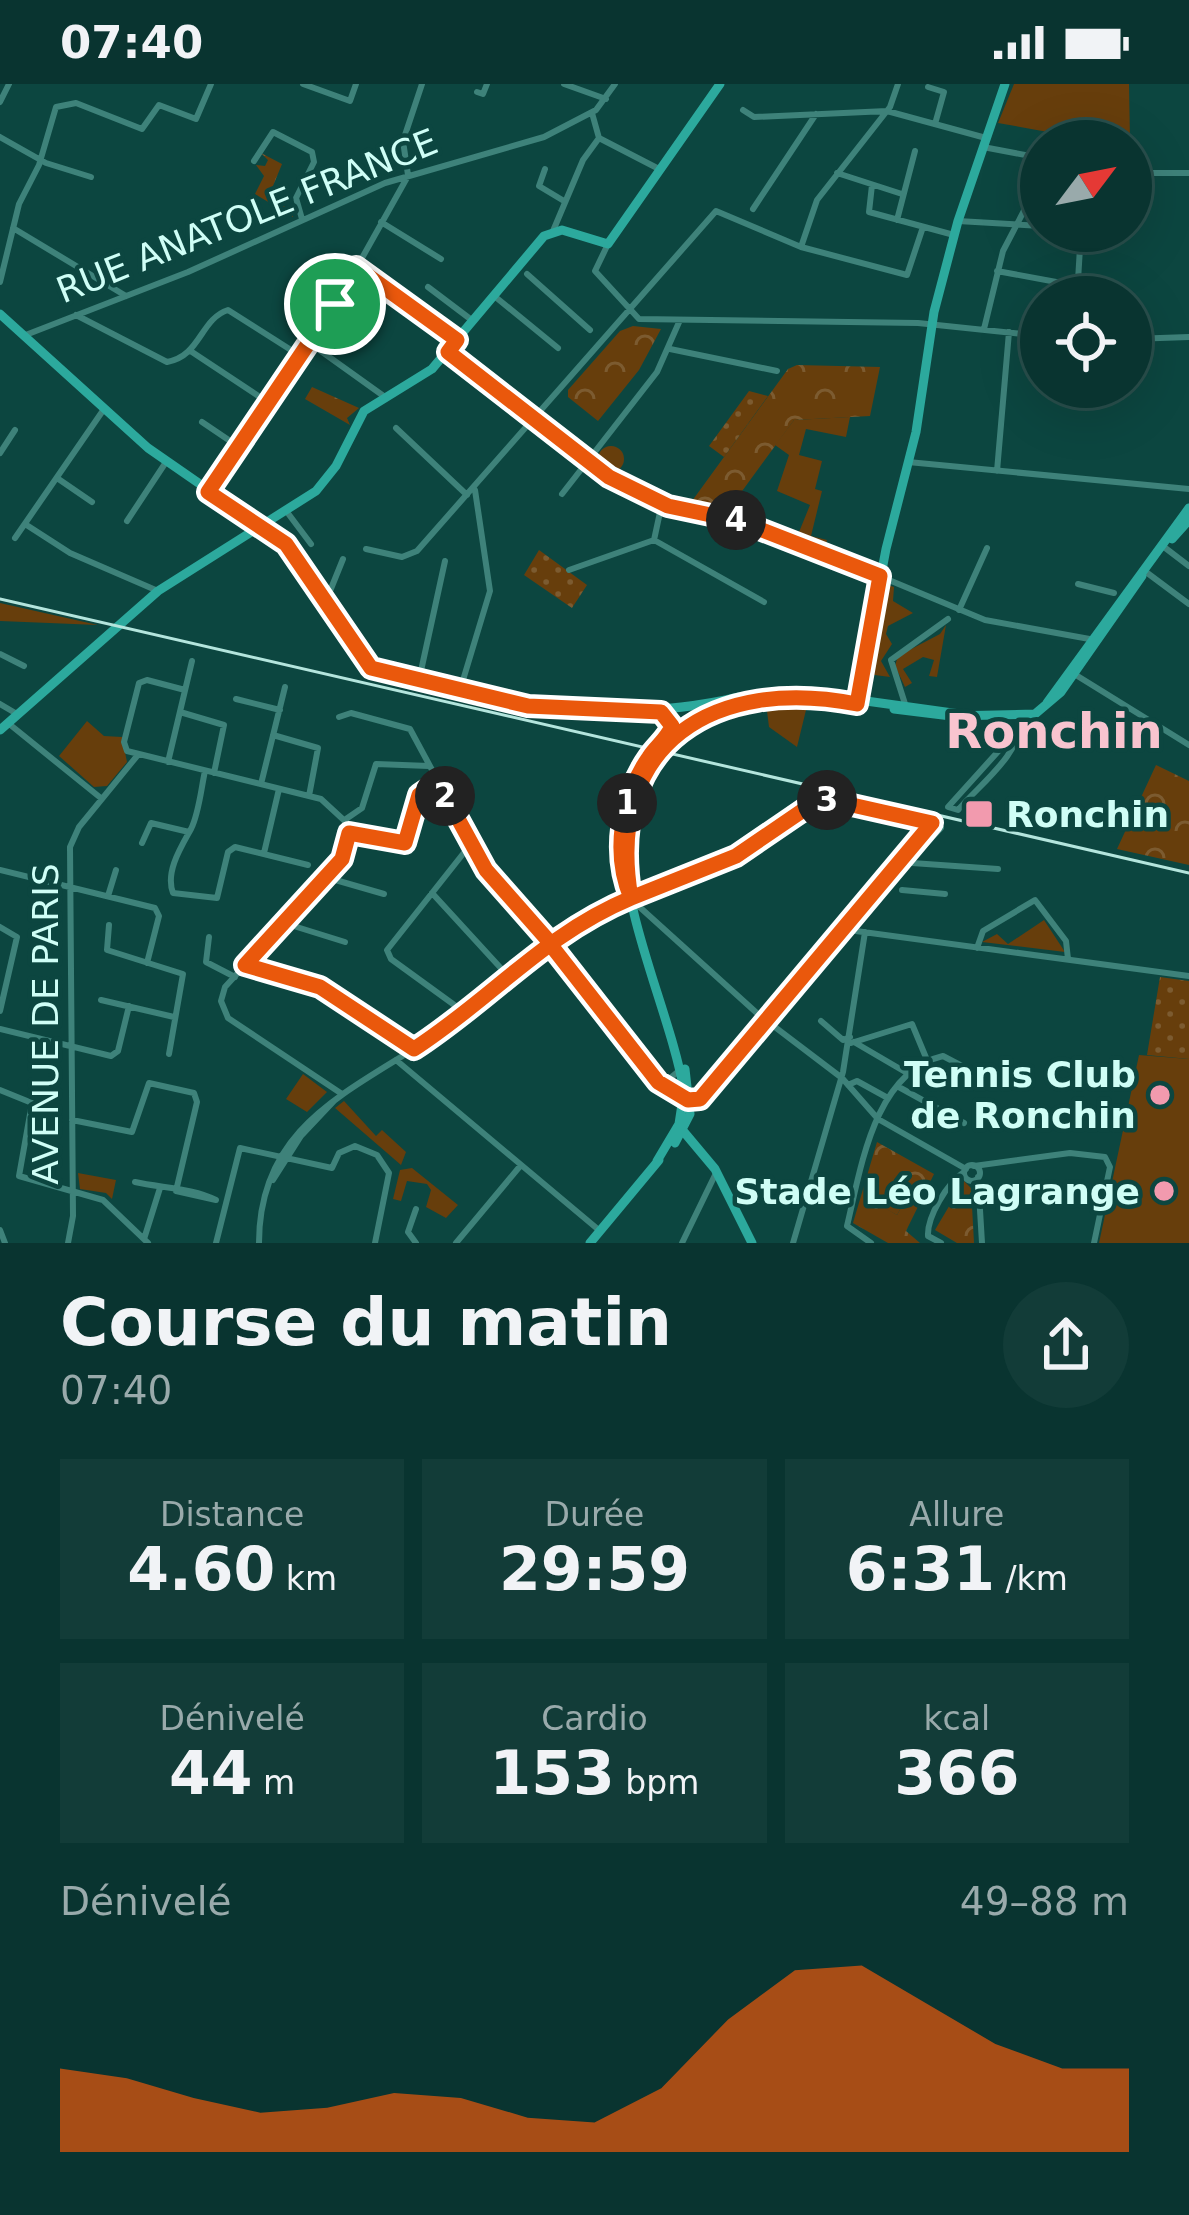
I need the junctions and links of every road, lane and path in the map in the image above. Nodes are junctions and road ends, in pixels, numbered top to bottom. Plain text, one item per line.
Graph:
1 (9, 84) edge
2 (211, 84) edge
3 (302, 84) edge
4 (356, 84) edge
5 (422, 84) edge
6 (487, 84) edge
7 (564, 84) edge
8 (615, 84) edge
9 (720, 84) edge
10 (898, 84) edge
11 (1005, 84) edge
12 (928, 87) dead end
13 (477, 92) dead end
14 (606, 99) junction
15 (0, 102) edge
16 (743, 110) dead end
17 (887, 111) junction
18 (592, 113) junction
19 (817, 114) junction
20 (935, 124) junction
21 (0, 137) edge
22 (599, 138) junction
23 (984, 142) junction
24 (915, 151) dead end
25 (1020, 152) edge
26 (40, 159) junction
27 (254, 160) dead end
28 (545, 169) dead end
29 (663, 171) junction
30 (837, 173) junction
31 (1152, 173) edge
32 (1189, 173) edge
33 (408, 175) junction
34 (92, 177) dead end
35 (872, 185) junction
36 (903, 194) junction
37 (564, 201) junction
38 (753, 208) dead end
39 (1020, 216) edge
40 (303, 220) junction
41 (897, 220) junction
42 (958, 221) junction
43 (381, 222) junction
44 (1015, 225) junction
45 (1020, 225) edge
46 (923, 227) junction
47 (13, 228) junction
48 (554, 231) junction
49 (954, 235) junction
50 (608, 244) junction
51 (801, 247) junction
52 (441, 259) dead end
53 (356, 267) junction
54 (522, 270) junction
55 (997, 272) junction
56 (1020, 276) edge
57 (0, 282) edge
58 (428, 287) dead end
59 (493, 295) junction
60 (126, 296) junction
61 (629, 312) junction
62 (0, 314) edge
63 (76, 315) junction
64 (680, 320) junction
65 (473, 321) junction
66 (932, 324) junction
67 (4, 327) edge
68 (984, 329) junction
69 (590, 330) dead end
70 (1009, 332) junction
71 (1020, 333) edge
72 (23, 336) junction
73 (1189, 337) edge
74 (1152, 338) edge
75 (457, 340) junction
76 (311, 344) junction
77 (558, 348) dead end
78 (670, 349) junction
79 (192, 352) junction
80 (448, 352) junction
81 (302, 357) junction
82 (777, 370) dead end
83 (386, 398) junction
84 (269, 403) junction
85 (104, 409) junction
86 (533, 419) junction
87 (202, 422) dead end
88 (396, 428) dead end
89 (15, 430) dead end
90 (239, 447) junction
91 (0, 453) edge
92 (587, 461) junction
93 (166, 462) junction
94 (908, 462) junction
95 (997, 472) junction
96 (57, 478) junction
97 (1189, 489) edge
98 (208, 492) junction
99 (472, 492) junction
100 (562, 494) dead end
101 (92, 502) dead end
102 (662, 503) junction
103 (1189, 508) edge
104 (287, 512) junction
105 (1189, 520) edge
106 (127, 521) dead end
107 (26, 524) junction
108 (263, 529) junction
109 (15, 538) dead end
110 (654, 540) junction
111 (311, 544) dead end
112 (1166, 544) junction
113 (988, 548) dead end
114 (366, 549) dead end
115 (343, 559) dead end
116 (446, 561) dead end
117 (1189, 566) edge
118 (569, 570) dead end
119 (1144, 574) junction
120 (880, 576) junction
121 (1078, 584) dead end
122 (158, 591) junction
123 (1117, 596) junction
124 (326, 601) junction
125 (764, 602) dead end
126 (1189, 604) edge
127 (959, 610) junction
128 (948, 620) dead end
129 (1095, 640) junction
130 (0, 654) edge
131 (192, 661) dead end
132 (24, 666) dead end
133 (1071, 672) junction
134 (419, 680) junction
135 (285, 687) dead end
136 (185, 690) junction
137 (460, 690) junction
138 (739, 697) junction
139 (236, 699) dead end
140 (857, 702) junction
141 (0, 704) edge
142 (906, 708) junction
143 (670, 709) junction
144 (280, 710) junction
145 (644, 710) junction
146 (658, 711) junction
147 (180, 712) junction
148 (339, 717) dead end
149 (8, 722) edge
150 (1022, 722) junction
151 (687, 723) junction
152 (273, 736) junction
153 (668, 738) junction
154 (1189, 745) edge
155 (137, 756) junction
156 (650, 760) junction
157 (168, 762) junction
158 (429, 766) junction
159 (210, 772) junction
160 (438, 782) junction
161 (262, 784) junction
162 (279, 789) junction
163 (309, 796) junction
164 (102, 799) junction
165 (345, 820) junction
166 (932, 823) junction
167 (189, 832) junction
168 (349, 833) junction
169 (142, 843) dead end
170 (470, 845) junction
171 (264, 853) junction
172 (910, 863) junction
173 (308, 865) dead end
174 (998, 869) dead end
175 (0, 870) edge
176 (116, 870) dead end
177 (325, 877) junction
178 (895, 884) junction
179 (70, 887) junction
180 (882, 888) junction
181 (432, 893) junction
182 (384, 894) dead end
183 (945, 894) dead end
184 (108, 896) junction
185 (631, 898) junction
186 (284, 923) junction
187 (109, 925) dead end
188 (0, 927) edge
189 (841, 929) junction
190 (865, 932) junction
191 (209, 938) dead end
192 (345, 942) dead end
193 (548, 942) junction
194 (976, 948) junction
195 (1068, 959) junction
196 (148, 963) junction
197 (245, 965) junction
198 (1189, 976) edge
199 (235, 977) junction
200 (509, 977) junction
201 (101, 1000) dead end
202 (129, 1006) junction
203 (0, 1011) edge
204 (464, 1012) junction
205 (175, 1017) junction
206 (765, 1019) junction
207 (821, 1021) dead end
208 (0, 1029) edge
209 (851, 1041) junction
210 (72, 1046) junction
211 (410, 1051) junction
212 (170, 1054) dead end
213 (396, 1060) junction
214 (927, 1060) junction
215 (962, 1066) dead end
216 (681, 1068) junction
217 (907, 1073) junction
218 (652, 1074) junction
219 (845, 1082) junction
220 (897, 1086) junction
221 (0, 1090) edge
222 (339, 1096) junction
223 (688, 1096) junction
224 (888, 1098) junction
225 (878, 1119) junction
226 (72, 1120) junction
227 (964, 1123) dead end
228 (680, 1132) junction
229 (284, 1157) junction
230 (521, 1165) junction
231 (716, 1173) junction
232 (972, 1173) junction
233 (135, 1182) dead end
234 (160, 1188) junction
235 (176, 1191) junction
236 (73, 1192) junction
237 (416, 1209) dead end
238 (0, 1230) edge
239 (600, 1231) junction
240 (146, 1241) edge
241 (5, 1243) edge
242 (68, 1243) edge
243 (216, 1243) edge
244 (259, 1243) edge
245 (375, 1243) edge
246 (416, 1243) edge
247 (456, 1243) edge
248 (590, 1243) edge
249 (682, 1243) edge
250 (752, 1243) edge
251 (793, 1243) edge
252 (872, 1243) edge
253 (940, 1243) edge
254 (982, 1243) edge
255 (1094, 1243) edge

1 - 15 street
2 - 26 street
3 - 4 street
5 - 33 street
6 - 13 street
7 - 14 street
8 - 14 street, RUE ANATOLE FRANCE
9 - 29 main road
10 - 17 street
11 - 23 main road
12 - 20 street
14 - 18 street, RUE ANATOLE FRANCE
16 - 19 street
17 - 19 street
17 - 20 street
17 - 30 street
18 - 22 street
18 - 33 street, RUE ANATOLE FRANCE
19 - 38 street
20 - 23 street
21 - 26 street
22 - 29 street
22 - 37 street
23 - 25 street
23 - 42 main road
24 - 36 street
26 - 34 street
26 - 47 street
27 - 40 street
28 - 37 street
29 - 50 main road
30 - 35 street
30 - 51 street
31 - 32 street
33 - 40 street, RUE ANATOLE FRANCE
33 - 43 street
35 - 36 street
35 - 41 street
36 - 41 street
37 - 48 street
39 - 44 street
40 - 60 street, RUE ANATOLE FRANCE
41 - 46 street
42 - 44 street
42 - 49 main road
43 - 52 street
43 - 53 street
44 - 45 street
44 - 55 street
46 - 49 street
46 - 51 street
47 - 57 street
47 - 60 street
48 - 50 main road
48 - 54 main road
49 - 66 main road
50 - 61 street
51 - 61 street
53 - 75 street
53 - 76 street
54 - 59 main road
54 - 69 street
55 - 56 street
55 - 68 street
58 - 65 street
59 - 65 main road
59 - 77 street
60 - 63 street, RUE ANATOLE FRANCE
61 - 64 street
61 - 86 street
62 - 67 main road
63 - 72 street, RUE ANATOLE FRANCE
63 - 79 street
64 - 66 street
64 - 78 street
65 - 75 main road
66 - 68 street
66 - 94 main road
67 - 72 main road
68 - 70 street
70 - 71 street
70 - 95 street
72 - 85 main road
73 - 74 street
75 - 80 main road
76 - 81 street
76 - 83 street
78 - 82 street
78 - 92 street
79 - 81 street
79 - 84 street
80 - 83 main road
80 - 86 street
81 - 84 street
83 - 104 main road
84 - 90 street
85 - 93 main road
85 - 96 street
86 - 92 street
86 - 99 street
87 - 90 street
88 - 99 street
89 - 91 street
90 - 98 street
92 - 100 street
92 - 102 street
93 - 98 main road
93 - 106 street
94 - 95 street
94 - 120 main road
95 - 97 street
96 - 101 street
96 - 107 street
98 - 108 main road
99 - 114 street
99 - 137 street
102 - 110 street
102 - 120 street
103 - 112 main road
104 - 108 main road
104 - 111 street
105 - 112 main road
107 - 109 street
107 - 122 street
108 - 122 main road
108 - 124 main road
110 - 118 street
110 - 125 street
112 - 117 street
112 - 119 main road
113 - 127 street
115 - 124 street
116 - 134 street
119 - 123 main road
119 - 126 street
119 - 129 main road
120 - 127 street
120 - 140 main road
121 - 123 street
122 - 149 main road
123 - 129 main road
124 - 134 main road
127 - 129 street
128 - 142 street
129 - 133 main road
130 - 132 street
131 - 136 street
133 - 150 main road
133 - 154 street
134 - 137 main road
135 - 144 street
136 - 147 street
136 - 155 street
137 - 145 main road
138 - 140 main road
138 - 143 main road
138 - 151 main road
139 - 144 street
140 - 142 main road
140 - 151 main road
141 - 149 street
142 - 150 main road
143 - 145 main road
143 - 151 main road
144 - 152 street
145 - 146 main road
146 - 151 main road
146 - 153 main road
147 - 157 street
147 - 159 street
148 - 158 street
149 - 164 street
150 - 150 street
151 - 153 main road
152 - 161 street
152 - 163 street
153 - 156 main road
155 - 157 street
155 - 164 street, AVENUE DE PARIS
156 - 185 main road
156 - 185 main road
157 - 159 street
158 - 160 street
158 - 165 street
159 - 161 street
159 - 167 street
160 - 168 street
160 - 170 street
161 - 162 street
162 - 163 street
162 - 171 street
163 - 165 street
164 - 179 street, AVENUE DE PARIS
165 - 168 street
166 - 172 street
166 - 180 street
166 - 185 street
167 - 169 street
167 - 171 street
168 - 177 street
170 - 181 street
170 - 193 street
171 - 173 street
172 - 174 street
172 - 178 street
175 - 179 street
176 - 184 street
177 - 182 street
177 - 186 street
178 - 180 street
178 - 183 street
179 - 184 street
179 - 210 street, AVENUE DE PARIS
180 - 189 street
181 - 200 street
181 - 204 street
184 - 196 street
185 - 193 street
185 - 206 street
185 - 216 main road
186 - 192 street
186 - 197 street
187 - 196 street
188 - 203 street
189 - 190 street
189 - 206 street
190 - 194 street
190 - 209 street
191 - 199 street
193 - 200 street
193 - 218 street
194 - 195 street
194 - 195 street
195 - 198 street
196 - 205 street
197 - 199 street
197 - 211 street
199 - 222 street
200 - 204 street
201 - 202 street
202 - 205 street
202 - 210 street
204 - 211 street
205 - 212 street
206 - 219 street
206 - 223 street
207 - 209 street
208 - 210 street
209 - 214 street
209 - 217 street
209 - 219 street
210 - 226 street, AVENUE DE PARIS
211 - 213 street
213 - 222 street
213 - 230 street
214 - 215 street
214 - 217 street
216 - 218 street
216 - 223 main road
217 - 220 street
218 - 223 street
219 - 224 street
219 - 225 street
219 - 251 street
220 - 224 street
220 - 227 street
221 - 236 street
222 - 229 street
223 - 228 main road
224 - 225 street
225 - 232 street
225 - 252 street
226 - 235 street
226 - 236 street, AVENUE DE PARIS
228 - 231 main road
228 - 239 main road
229 - 243 street
229 - 244 street
229 - 245 street
230 - 239 street
230 - 247 street
231 - 249 street
231 - 250 main road
232 - 253 street
232 - 254 street
232 - 255 street
233 - 234 street
234 - 235 street
234 - 240 street
235 - 235 street
236 - 240 street
236 - 242 street, AVENUE DE PARIS
237 - 246 street
238 - 241 street
239 - 248 main road

